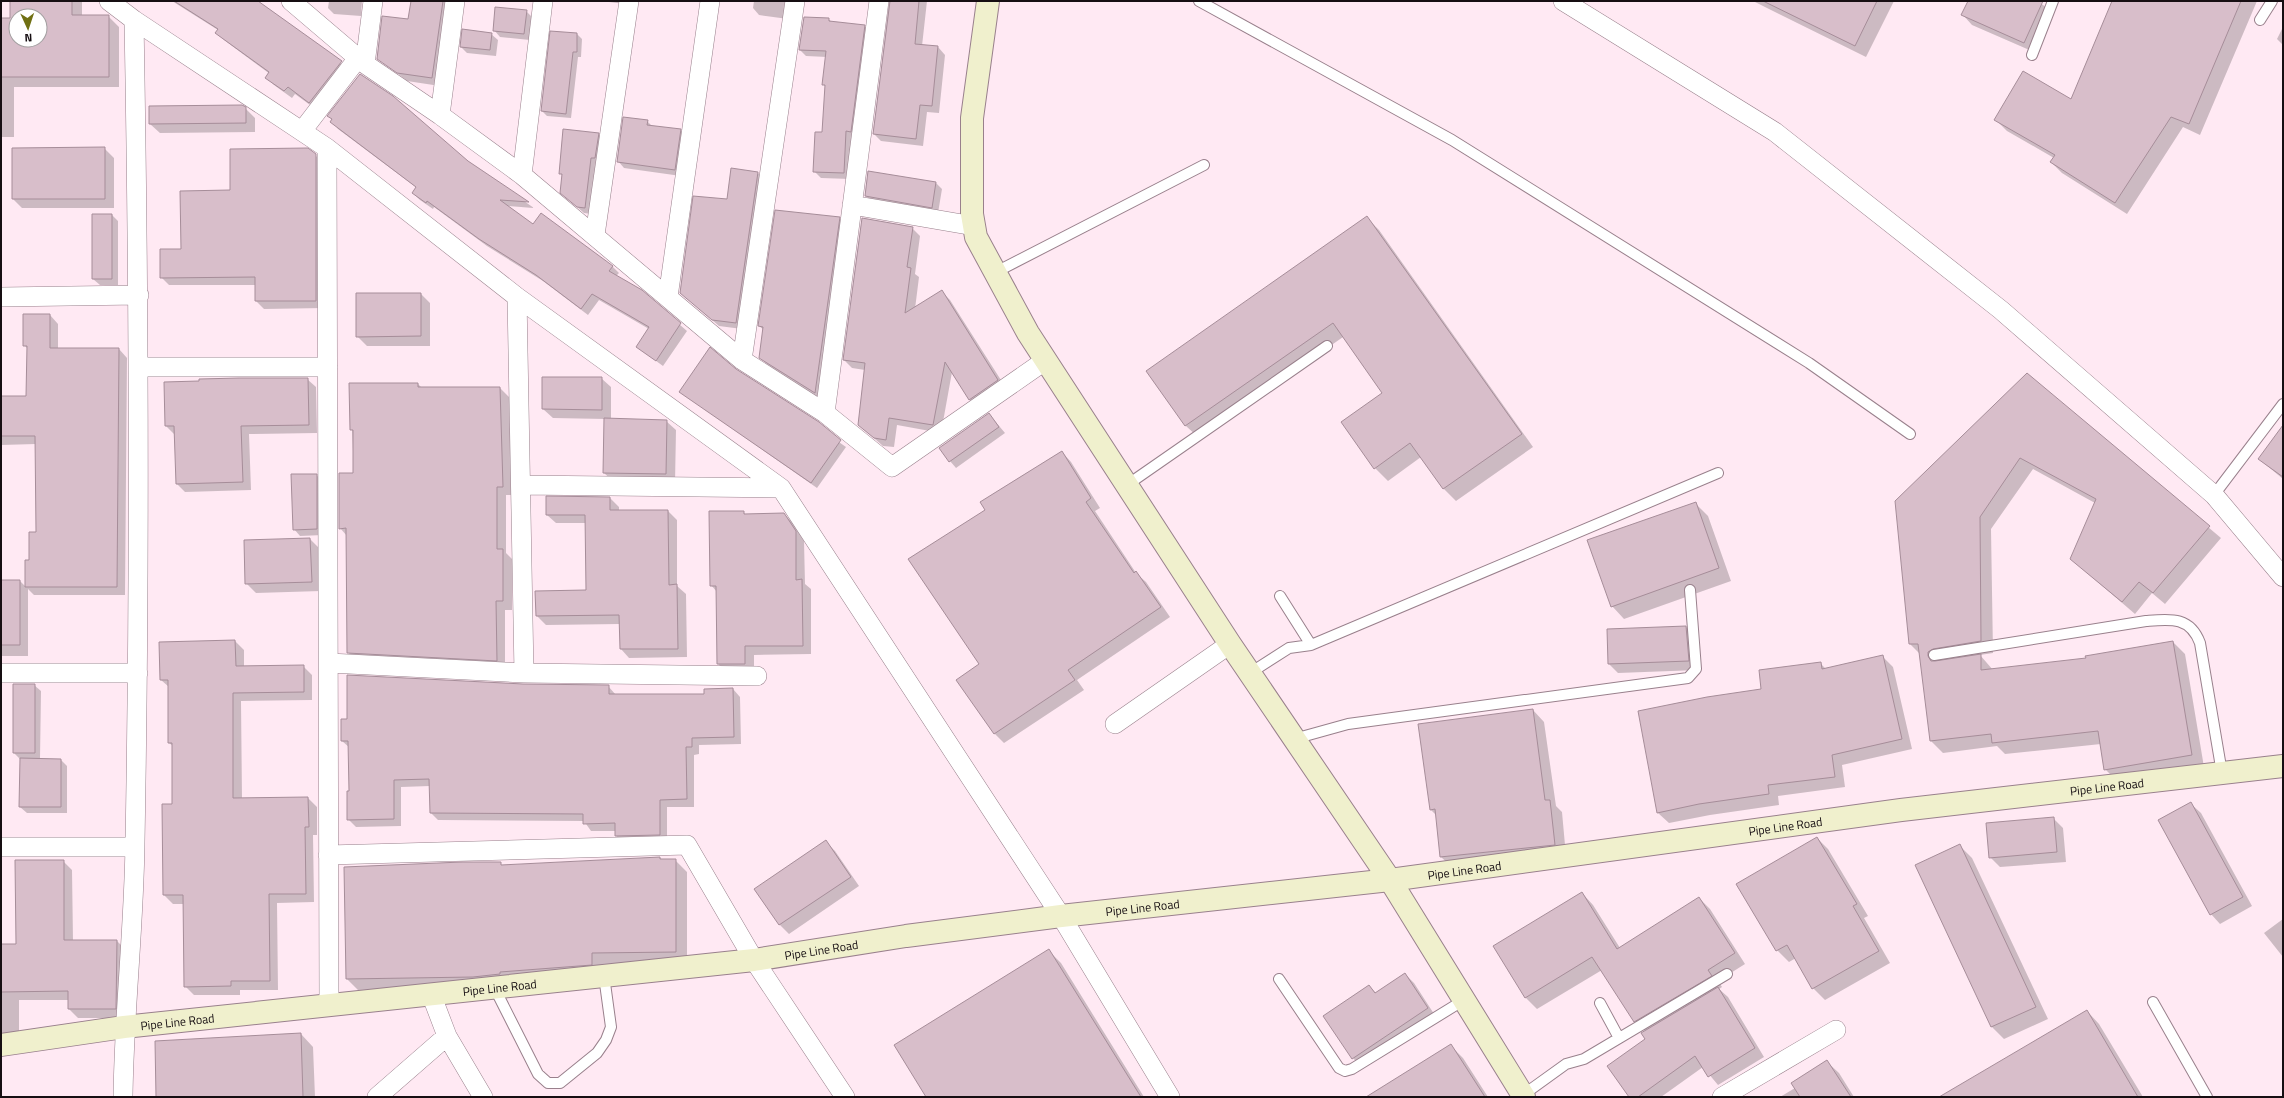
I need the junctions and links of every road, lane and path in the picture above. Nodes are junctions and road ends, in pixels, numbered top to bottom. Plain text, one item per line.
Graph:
1 (109, 1) edge
2 (291, 1) edge
3 (373, 1) edge
4 (456, 1) edge
5 (543, 1) edge
6 (629, 1) edge
7 (710, 1) edge
8 (794, 1) edge
9 (879, 1) edge
10 (988, 1) edge
11 (1199, 1) edge
12 (1563, 1) edge
13 (2053, 1) edge
14 (2272, 1) edge
15 (134, 20) junction
16 (2260, 20) dead end
17 (2032, 55) dead end
18 (362, 61) junction
19 (440, 115) junction
20 (302, 131) junction
21 (327, 148) junction
22 (1204, 165) dead end
23 (522, 175) junction
24 (852, 205) junction
25 (974, 226) junction
26 (595, 235) junction
27 (994, 273) junction
28 (139, 295) junction
29 (1, 297) edge
30 (518, 297) junction
31 (668, 297) junction
32 (1327, 346) dead end
33 (742, 360) junction
34 (1046, 360) junction
35 (139, 367) junction
36 (328, 367) junction
37 (2283, 404) edge
38 (825, 413) junction
39 (1910, 434) dead end
40 (1718, 473) dead end
41 (522, 485) junction
42 (1127, 485) junction
43 (781, 488) junction
44 (2214, 495) junction
45 (2283, 577) edge
46 (1690, 590) dead end
47 (1280, 596) dead end
48 (1230, 644) junction
49 (1311, 645) junction
50 (1934, 655) dead end
51 (329, 663) junction
52 (1, 673) edge
53 (138, 673) junction
54 (524, 673) junction
55 (1250, 673) junction
56 (757, 676) dead end
57 (1115, 724) dead end
58 (1294, 739) junction
59 (2283, 766) edge
60 (2222, 773) junction
61 (1, 847) edge
62 (135, 847) junction
63 (328, 855) junction
64 (1390, 880) junction
65 (1061, 916) junction
66 (754, 960) junction
67 (1727, 974) dead end
68 (604, 976) junction
69 (1278, 980) dead end
70 (494, 987) junction
71 (431, 994) junction
72 (1464, 1000) junction
73 (2153, 1002) dead end
74 (1600, 1003) dead end
75 (329, 1005) junction
76 (124, 1027) junction
77 (1836, 1030) dead end
78 (447, 1036) junction
79 (1619, 1038) junction
80 (1, 1045) edge
81 (1523, 1096) edge
82 (123, 1097) edge
83 (377, 1097) edge
84 (483, 1097) edge
85 (845, 1097) edge
86 (1170, 1097) edge
87 (1722, 1097) edge
88 (2207, 1097) edge

1 - 15 street
2 - 18 street
3 - 18 street
4 - 19 street
5 - 23 street
6 - 26 street
7 - 31 street
8 - 33 street
9 - 24 street
10 - 25 street
11 - 39 lane
12 - 44 street
13 - 17 lane
14 - 16 lane
15 - 20 street
15 - 28 street
18 - 19 street
18 - 20 street
19 - 23 street
20 - 21 street
21 - 30 street
21 - 36 street
22 - 27 lane
23 - 26 street
24 - 25 street
24 - 38 street
25 - 27 street
26 - 31 street
27 - 34 street
28 - 29 street
28 - 35 street
30 - 41 street
30 - 43 street
31 - 33 street
32 - 42 lane
33 - 38 street
34 - 38 street
34 - 42 street
35 - 36 street
35 - 53 street
36 - 51 street
37 - 44 lane
40 - 49 lane
41 - 43 street
41 - 54 street
42 - 48 street
43 - 65 street
44 - 45 street
46 - 58 lane
47 - 49 lane
48 - 55 street
48 - 57 street
49 - 55 lane
50 - 60 lane
51 - 54 street
51 - 63 street
52 - 53 street
53 - 62 street
54 - 56 street
55 - 58 street
58 - 64 street
59 - 60 street, Pipe Line Road
60 - 64 street, Pipe Line Road
61 - 62 street
62 - 76 street
63 - 66 street
63 - 75 street
64 - 65 street, Pipe Line Road
64 - 72 street
65 - 66 street, Pipe Line Road
65 - 86 street
66 - 68 street, Pipe Line Road
66 - 85 street
67 - 79 lane
68 - 70 street, Pipe Line Road
68 - 70 lane
69 - 72 lane
70 - 71 street, Pipe Line Road
71 - 75 street, Pipe Line Road
71 - 78 street
72 - 81 street
73 - 88 lane
74 - 79 lane
75 - 76 street, Pipe Line Road
76 - 80 street, Pipe Line Road
76 - 82 street
77 - 87 street
78 - 83 street
78 - 84 street
79 - 81 lane

